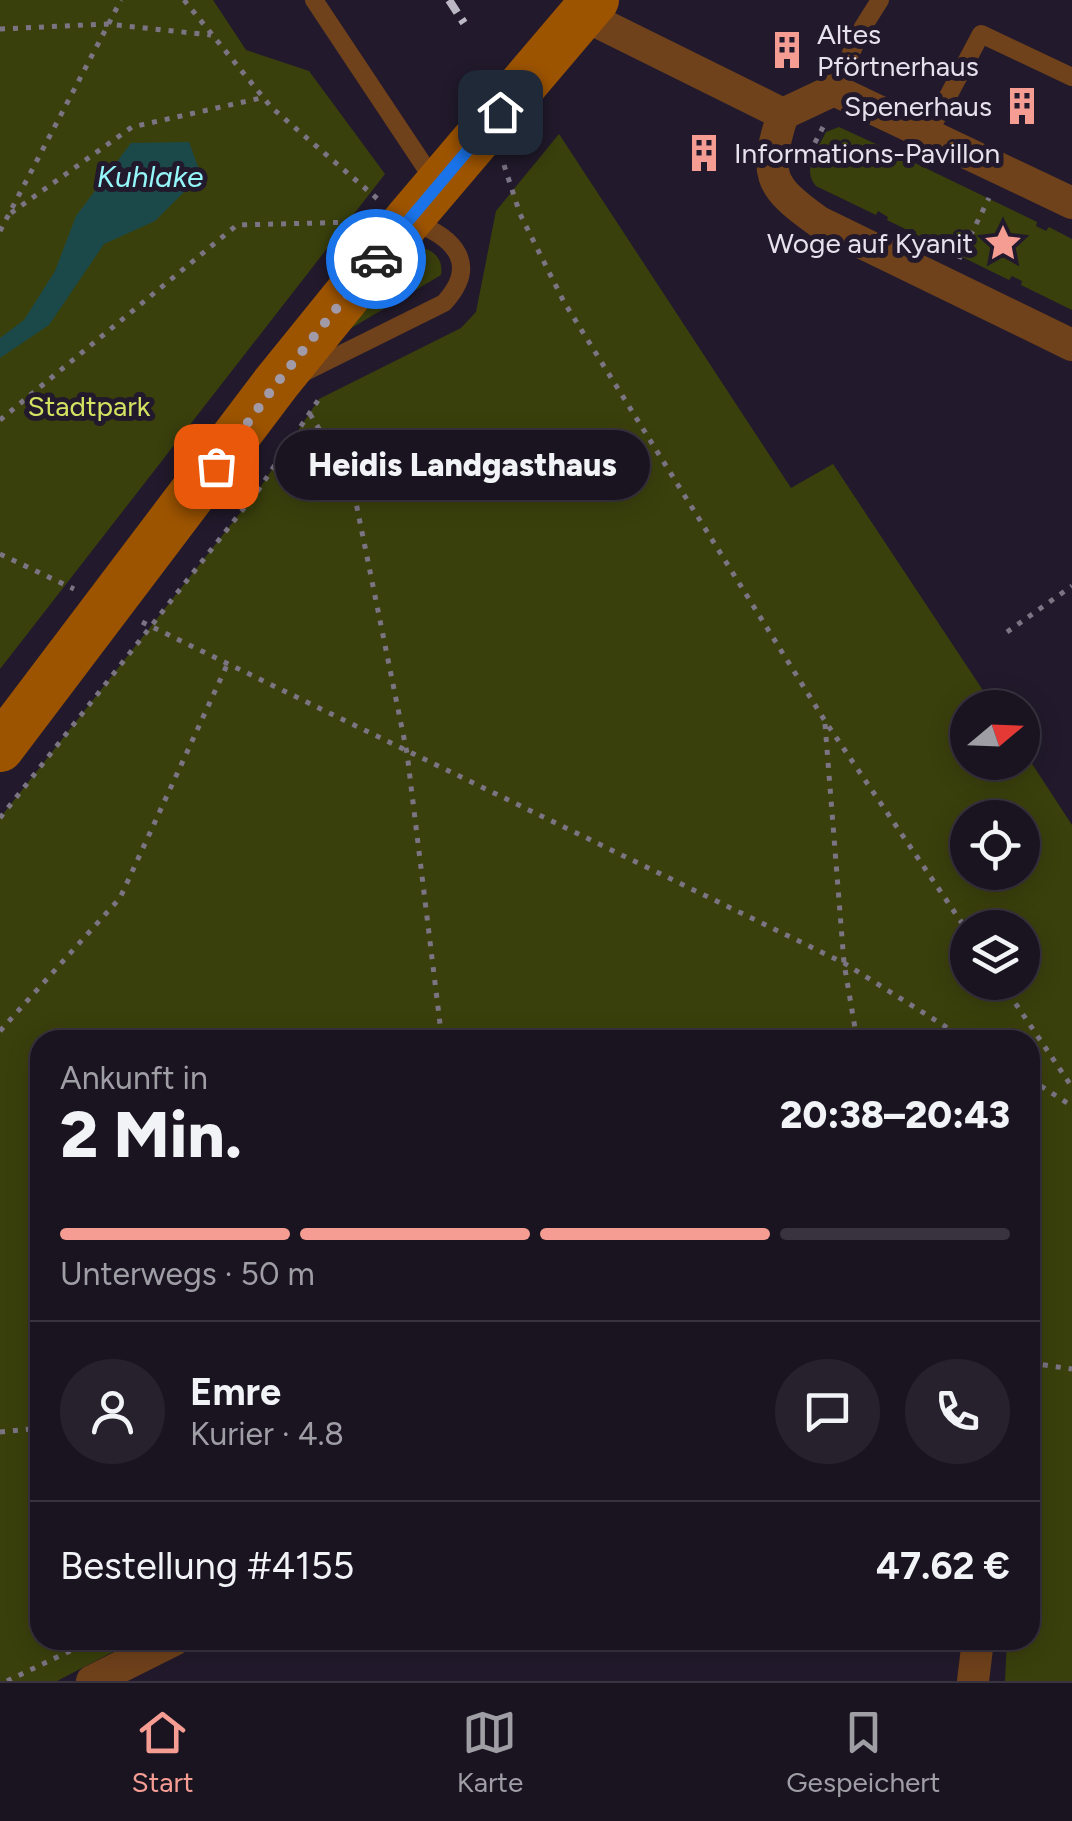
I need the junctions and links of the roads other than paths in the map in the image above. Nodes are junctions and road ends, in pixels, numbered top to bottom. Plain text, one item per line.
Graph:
1 (314, 0) edge
2 (880, 0) edge
3 (583, 5) edge
4 (1072, 78) edge
5 (834, 90) junction
6 (783, 114) junction
7 (928, 134) junction
8 (1070, 197) edge
9 (422, 203) junction
10 (1072, 344) edge
11 (301, 399) junction
12 (0, 748) edge
13 (154, 1650) edge
14 (977, 1650) edge
15 (92, 1681) edge
16 (974, 1681) edge

1 - 9 lane
2 - 5 lane
3 - 6 street
3 - 9 main road
4 - 7 lane
5 - 6 street
5 - 7 street
6 - 10 street
7 - 8 street
9 - 11 main road
9 - 11 lane
11 - 12 main road
13 - 15 street
14 - 16 street

